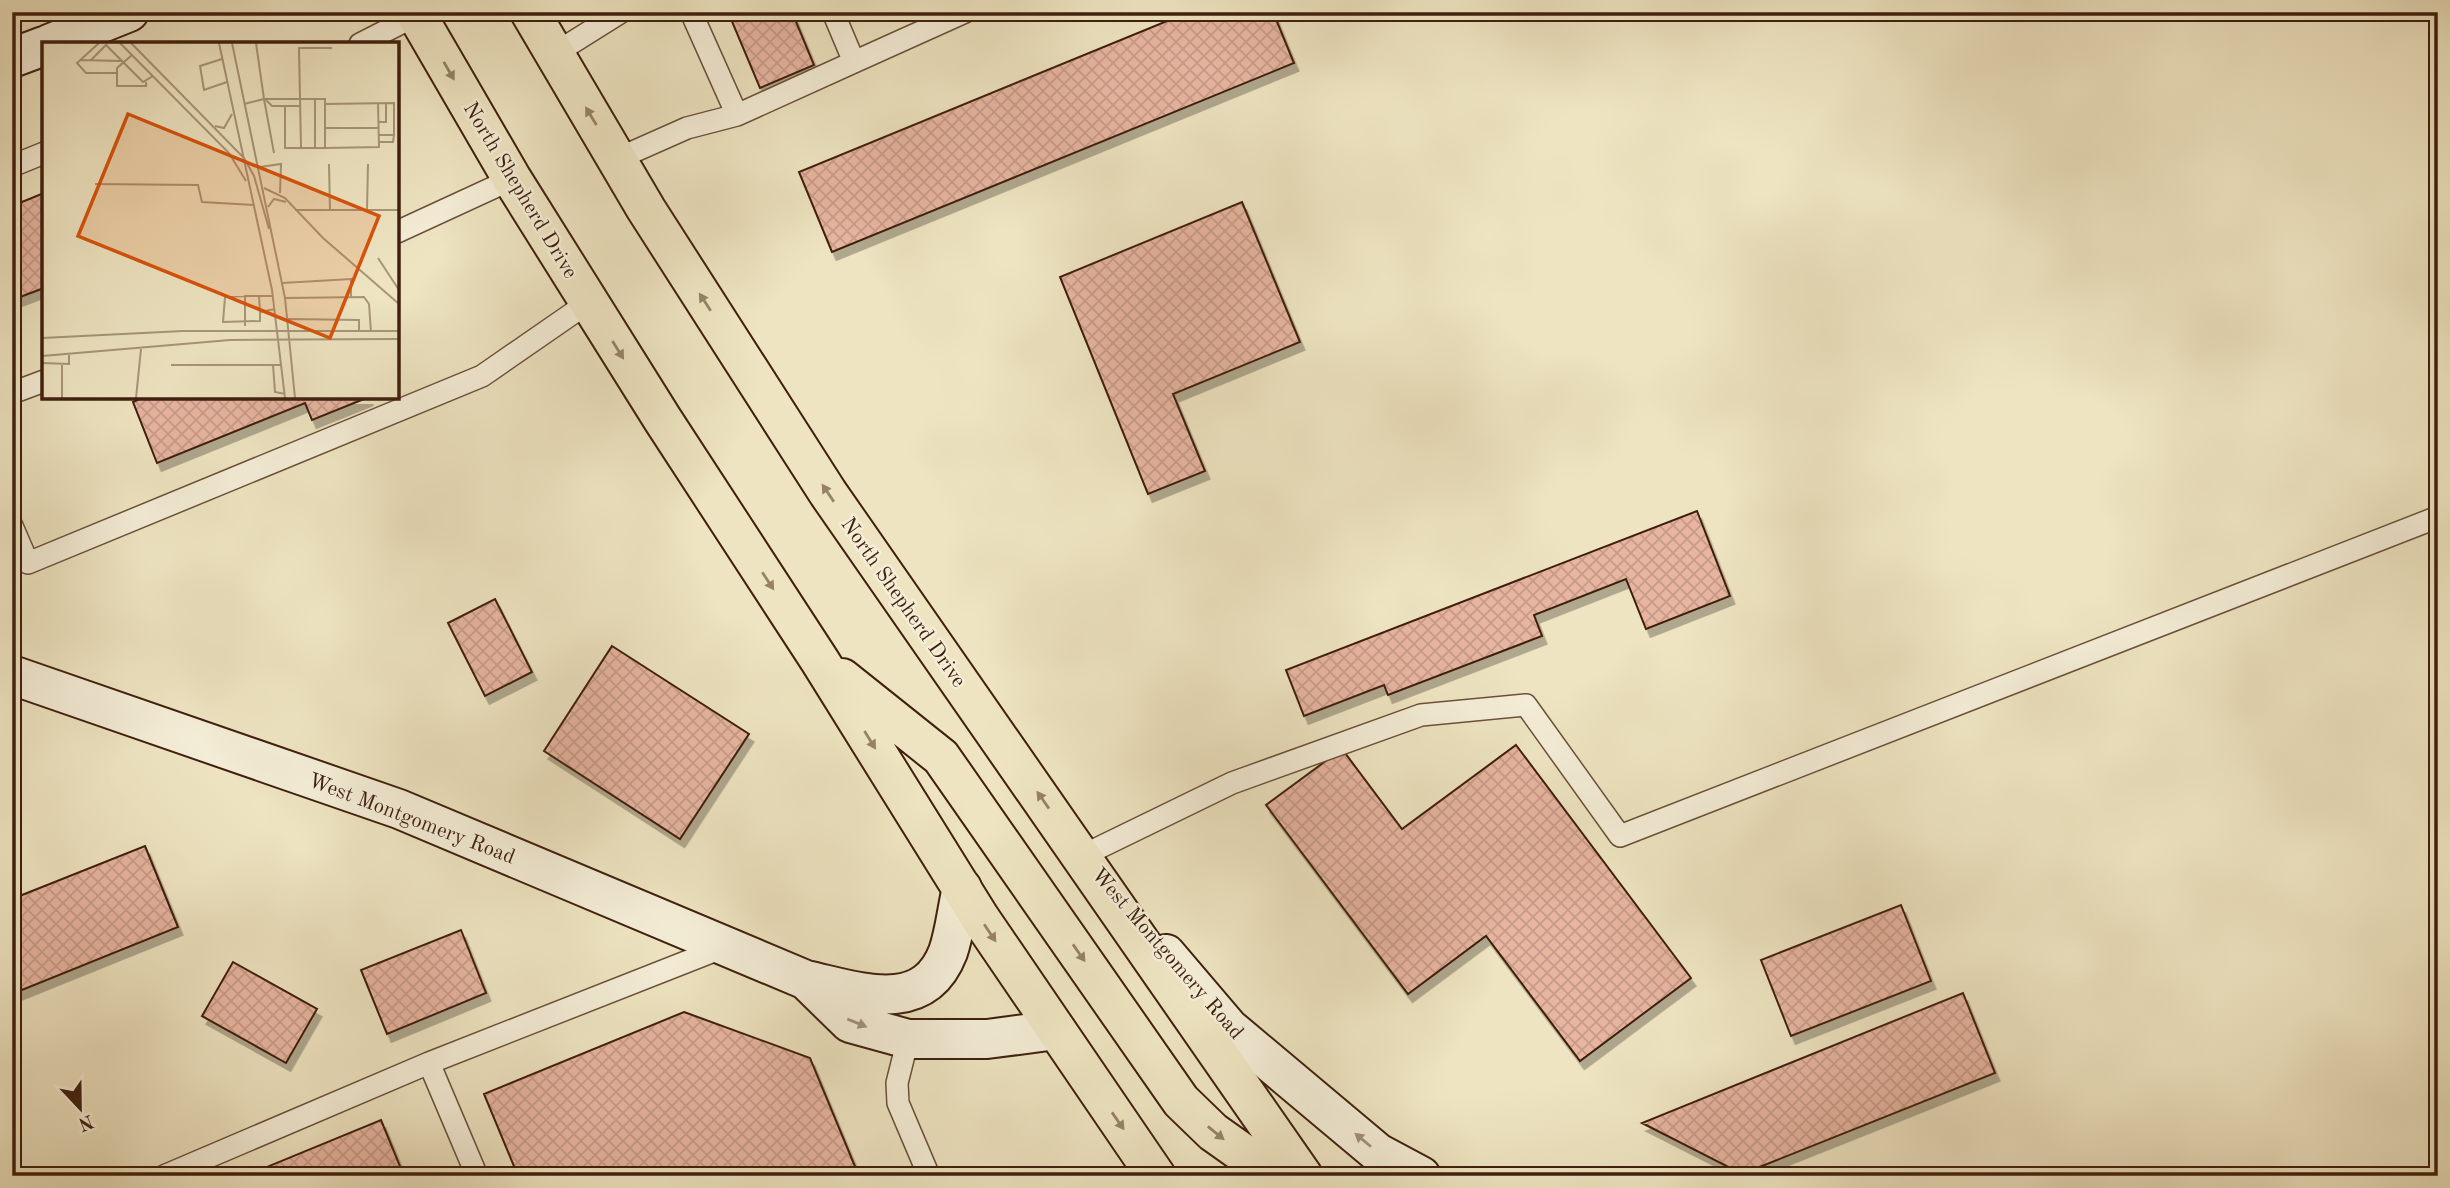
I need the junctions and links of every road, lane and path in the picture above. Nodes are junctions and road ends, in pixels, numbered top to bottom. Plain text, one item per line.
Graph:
1 (129, 12) edge
2 (530, 12) edge
3 (621, 12) edge
4 (691, 12) edge
5 (833, 12) edge
6 (965, 12) edge
7 (416, 14) edge
8 (54, 42) edge
9 (364, 42) edge
10 (42, 47) edge
11 (554, 54) junction
12 (12, 58) edge
13 (853, 62) junction
14 (737, 115) junction
15 (42, 154) edge
16 (617, 159) junction
17 (12, 166) edge
18 (512, 180) junction
19 (399, 231) edge
20 (589, 302) junction
21 (42, 382) edge
22 (12, 393) edge
23 (2438, 517) edge
24 (12, 526) edge
25 (820, 661) junction
26 (12, 675) edge
27 (1082, 856) junction
28 (961, 888) junction
29 (724, 947) junction
30 (806, 980) junction
31 (1056, 1030) junction
32 (908, 1039) junction
33 (429, 1063) junction
34 (164, 1176) edge
35 (477, 1176) edge
36 (929, 1176) edge
37 (1156, 1176) edge
38 (1275, 1176) edge
39 (1303, 1176) edge
40 (1421, 1176) edge

1 - 8 street
2 - 11 main road, North Shepherd Drive
3 - 11 lane
4 - 14 lane
5 - 13 lane
6 - 13 lane
7 - 9 lane
7 -> 18 main road, North Shepherd Drive
10 - 12 street
16 -> 11 main road, North Shepherd Drive
13 - 14 lane
14 - 16 lane
15 - 17 lane
27 -> 16 main road, North Shepherd Drive
18 - 19 lane
18 - 20 main road, North Shepherd Drive
20 - 24 lane
20 -> 25 main road, North Shepherd Drive
21 - 22 lane
23 - 27 lane
25 -> 28 main road, North Shepherd Drive
25 -> 38 main road
26 - 29 street, West Montgomery Road
27 - 39 main road, North Shepherd Drive
40 -> 27 street, West Montgomery Road
28 - 30 street, West Montgomery Road
28 -> 31 main road, North Shepherd Drive
29 - 30 street, West Montgomery Road
29 - 33 lane
30 -> 32 street, West Montgomery Road
31 - 32 street, West Montgomery Road
31 -> 37 main road, North Shepherd Drive
32 - 36 lane
33 - 34 lane
33 - 35 lane

